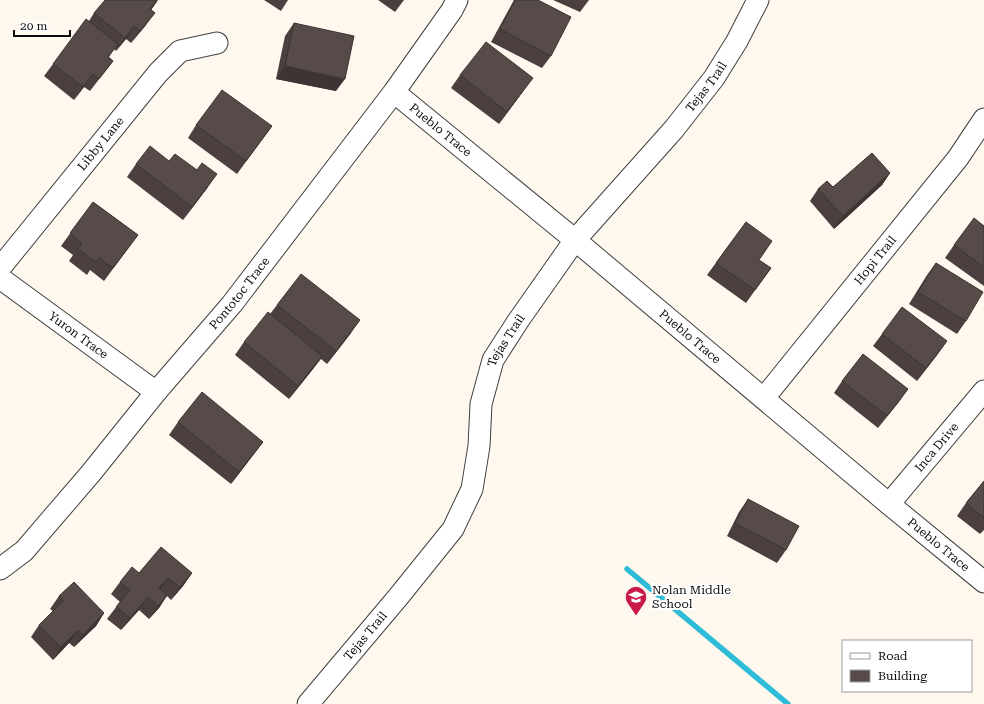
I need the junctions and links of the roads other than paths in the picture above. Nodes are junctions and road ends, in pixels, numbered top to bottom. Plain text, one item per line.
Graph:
1 (457, 0) edge
2 (758, 0) edge
3 (217, 43) dead end
4 (394, 92) junction
5 (984, 119) edge
6 (575, 240) junction
7 (0, 268) edge
8 (0, 278) edge
9 (984, 391) edge
10 (156, 392) junction
11 (764, 398) junction
12 (889, 504) junction
13 (0, 569) edge
14 (984, 582) edge
15 (308, 704) edge

1 - 4 street, Pontotoc Trace
2 - 6 street, Tejas Trail
3 - 7 street, Libby Lane
4 - 6 street, Pueblo Trace
4 - 10 street, Pontotoc Trace
5 - 11 street, Hopi Trail
6 - 11 street, Pueblo Trace
6 - 15 street, Tejas Trail
8 - 10 street, Yuron Trace
9 - 12 street, Inca Drive
10 - 13 street, Pontotoc Trace
11 - 12 street, Pueblo Trace
12 - 14 street, Pueblo Trace

